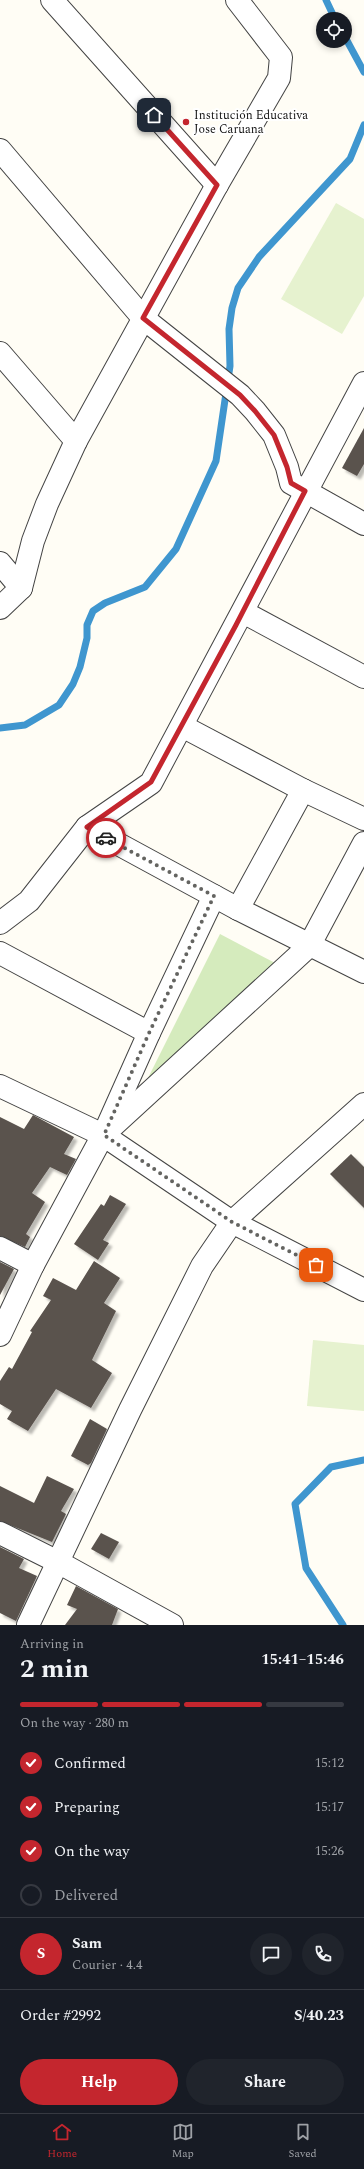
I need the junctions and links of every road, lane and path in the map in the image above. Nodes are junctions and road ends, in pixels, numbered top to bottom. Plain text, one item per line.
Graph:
1 (52, 0) edge
2 (237, 0) edge
3 (0, 150) edge
4 (217, 185) junction
5 (143, 318) junction
6 (0, 353) edge
7 (364, 383) edge
8 (76, 441) junction
9 (305, 491) junction
10 (364, 524) edge
11 (0, 563) edge
12 (21, 588) junction
13 (0, 608) edge
14 (243, 612) junction
15 (364, 677) edge
16 (182, 726) junction
17 (303, 790) junction
18 (364, 819) edge
19 (87, 827) junction
20 (364, 843) edge
21 (214, 896) junction
22 (238, 909) junction
23 (0, 923) edge
24 (309, 946) junction
25 (0, 953) edge
26 (364, 972) edge
27 (149, 1033) junction
28 (0, 1086) edge
29 (364, 1104) edge
30 (104, 1135) junction
31 (232, 1222) junction
32 (0, 1248) edge
33 (33, 1265) junction
34 (364, 1290) edge
35 (0, 1334) edge
36 (0, 1533) edge
37 (58, 1562) junction
38 (28, 1625) edge
39 (172, 1625) edge

1 - 4 street
2 - 4 street
3 - 5 street
4 - 5 street
5 - 8 street
5 - 9 street
6 - 8 street
7 - 9 street
8 - 12 street
9 - 10 street
9 - 14 street
11 - 12 street
12 - 13 street
14 - 15 street
14 - 16 street
16 - 17 street
16 - 19 street
17 - 18 street
17 - 22 street
19 - 21 street
19 - 23 street
20 - 24 street
21 - 22 street
21 - 27 street
22 - 24 street
24 - 26 street
24 - 30 street
25 - 27 street
27 - 30 street
28 - 30 street
29 - 31 street
30 - 31 street
30 - 33 street
31 - 34 street
31 - 37 street
32 - 33 street
33 - 35 street
36 - 37 street
37 - 38 street
37 - 39 street

